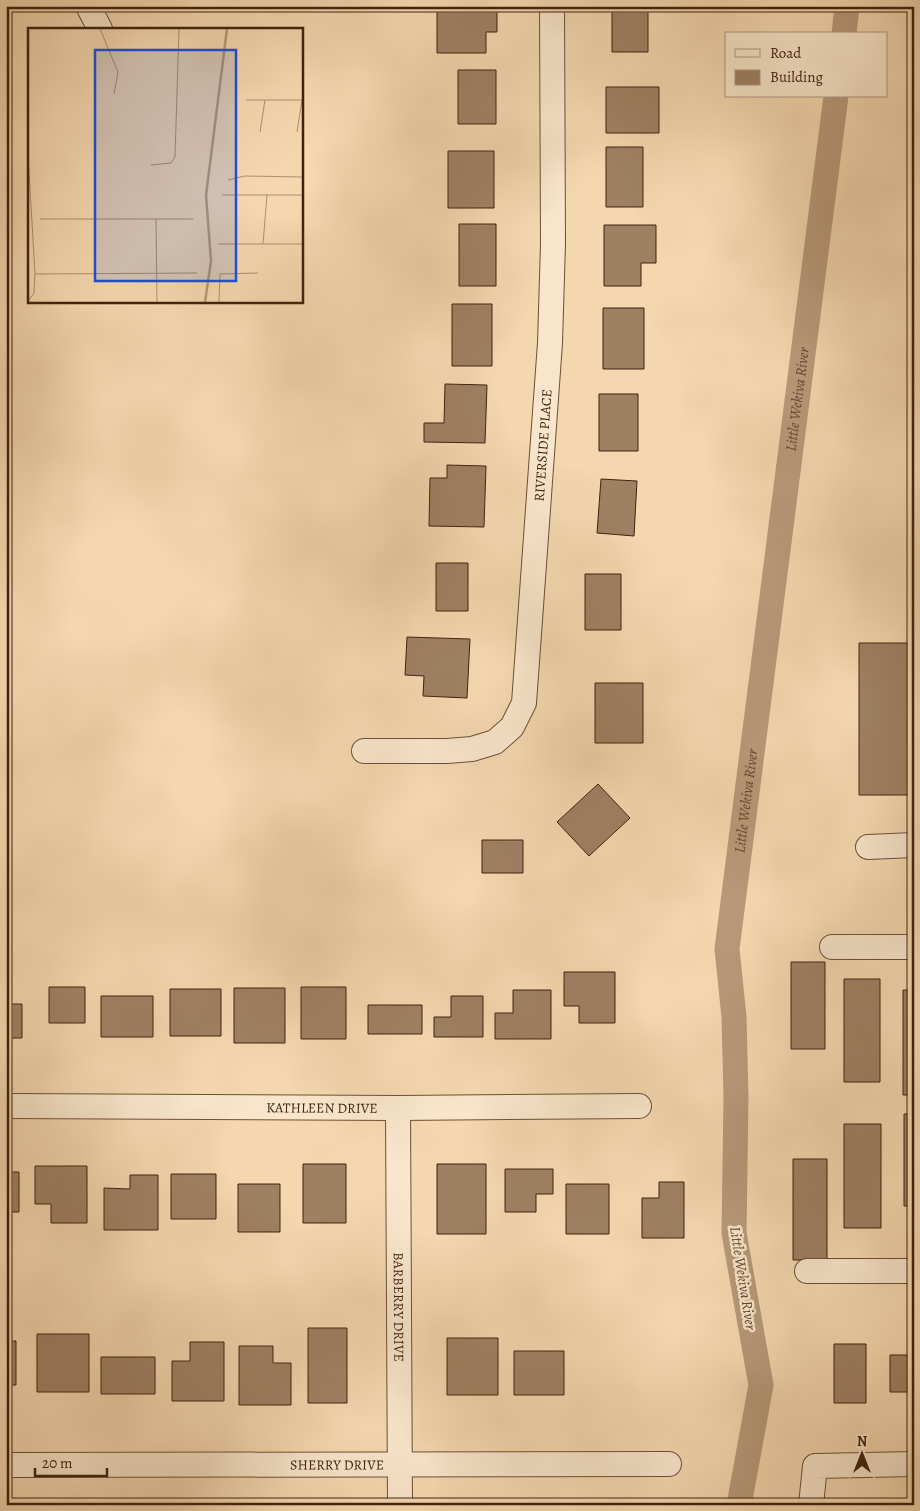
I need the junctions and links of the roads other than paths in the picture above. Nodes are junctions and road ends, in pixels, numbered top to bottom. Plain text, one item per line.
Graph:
1 (88, 6) edge
2 (552, 6) edge
3 (99, 28) edge
4 (364, 751) dead end
5 (914, 845) edge
6 (868, 848) dead end
7 (832, 947) dead end
8 (914, 947) edge
9 (6, 1106) edge
10 (640, 1106) dead end
11 (398, 1108) junction
12 (808, 1271) dead end
13 (914, 1271) edge
14 (400, 1463) junction
15 (669, 1464) dead end
16 (914, 1464) edge
17 (6, 1465) edge
18 (400, 1505) edge
19 (811, 1505) edge

1 - 3 street
2 - 4 street, RIVERSIDE PLACE
5 - 6 street
7 - 8 street
9 - 11 street, KATHLEEN DRIVE
10 - 11 street, KATHLEEN DRIVE
11 - 14 street, BARBERRY DRIVE
12 - 13 street
14 - 15 street, SHERRY DRIVE
14 - 17 street, SHERRY DRIVE
14 - 18 street, BARBERRY DRIVE
16 - 19 street

